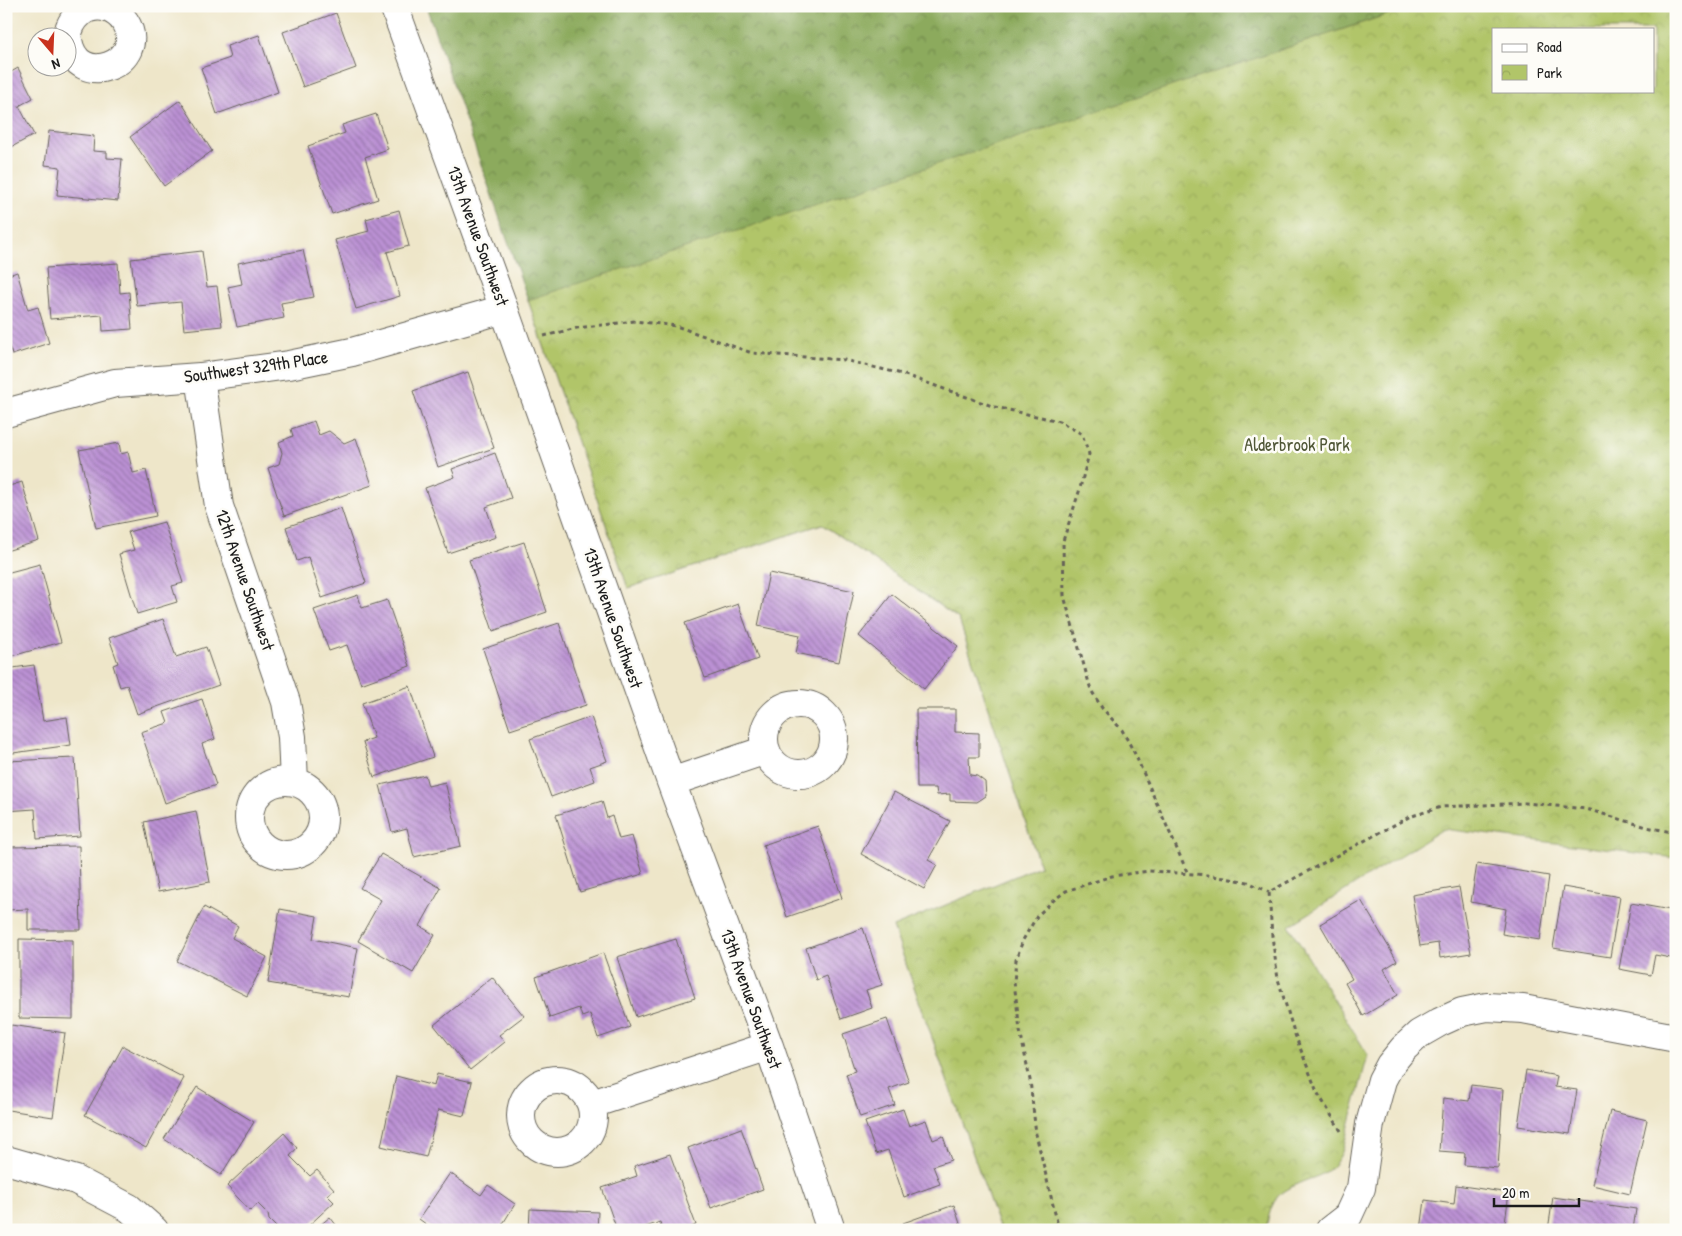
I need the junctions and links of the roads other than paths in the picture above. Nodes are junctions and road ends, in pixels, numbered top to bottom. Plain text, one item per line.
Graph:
1 (394, 6) edge
2 (132, 12) edge
3 (69, 28) edge
4 (78, 61) edge
5 (504, 309) junction
6 (200, 377) junction
7 (6, 413) edge
8 (766, 750) dead end
9 (294, 782) dead end
10 (671, 782) junction
11 (1676, 1038) edge
12 (769, 1046) junction
13 (592, 1104) dead end
14 (6, 1160) edge
15 (154, 1230) edge
16 (831, 1230) edge
17 (1330, 1230) edge

1 - 5 street, 13th Avenue Southwest
2 - 3 street
2 - 4 street
5 - 6 street, Southwest 329th Place
5 - 10 street, 13th Avenue Southwest
6 - 7 street, Southwest 329th Place
6 - 9 street, 12th Avenue Southwest
8 - 10 street
10 - 12 street, 13th Avenue Southwest
11 - 17 street
12 - 13 street
12 - 16 street, 13th Avenue Southwest
14 - 15 street

